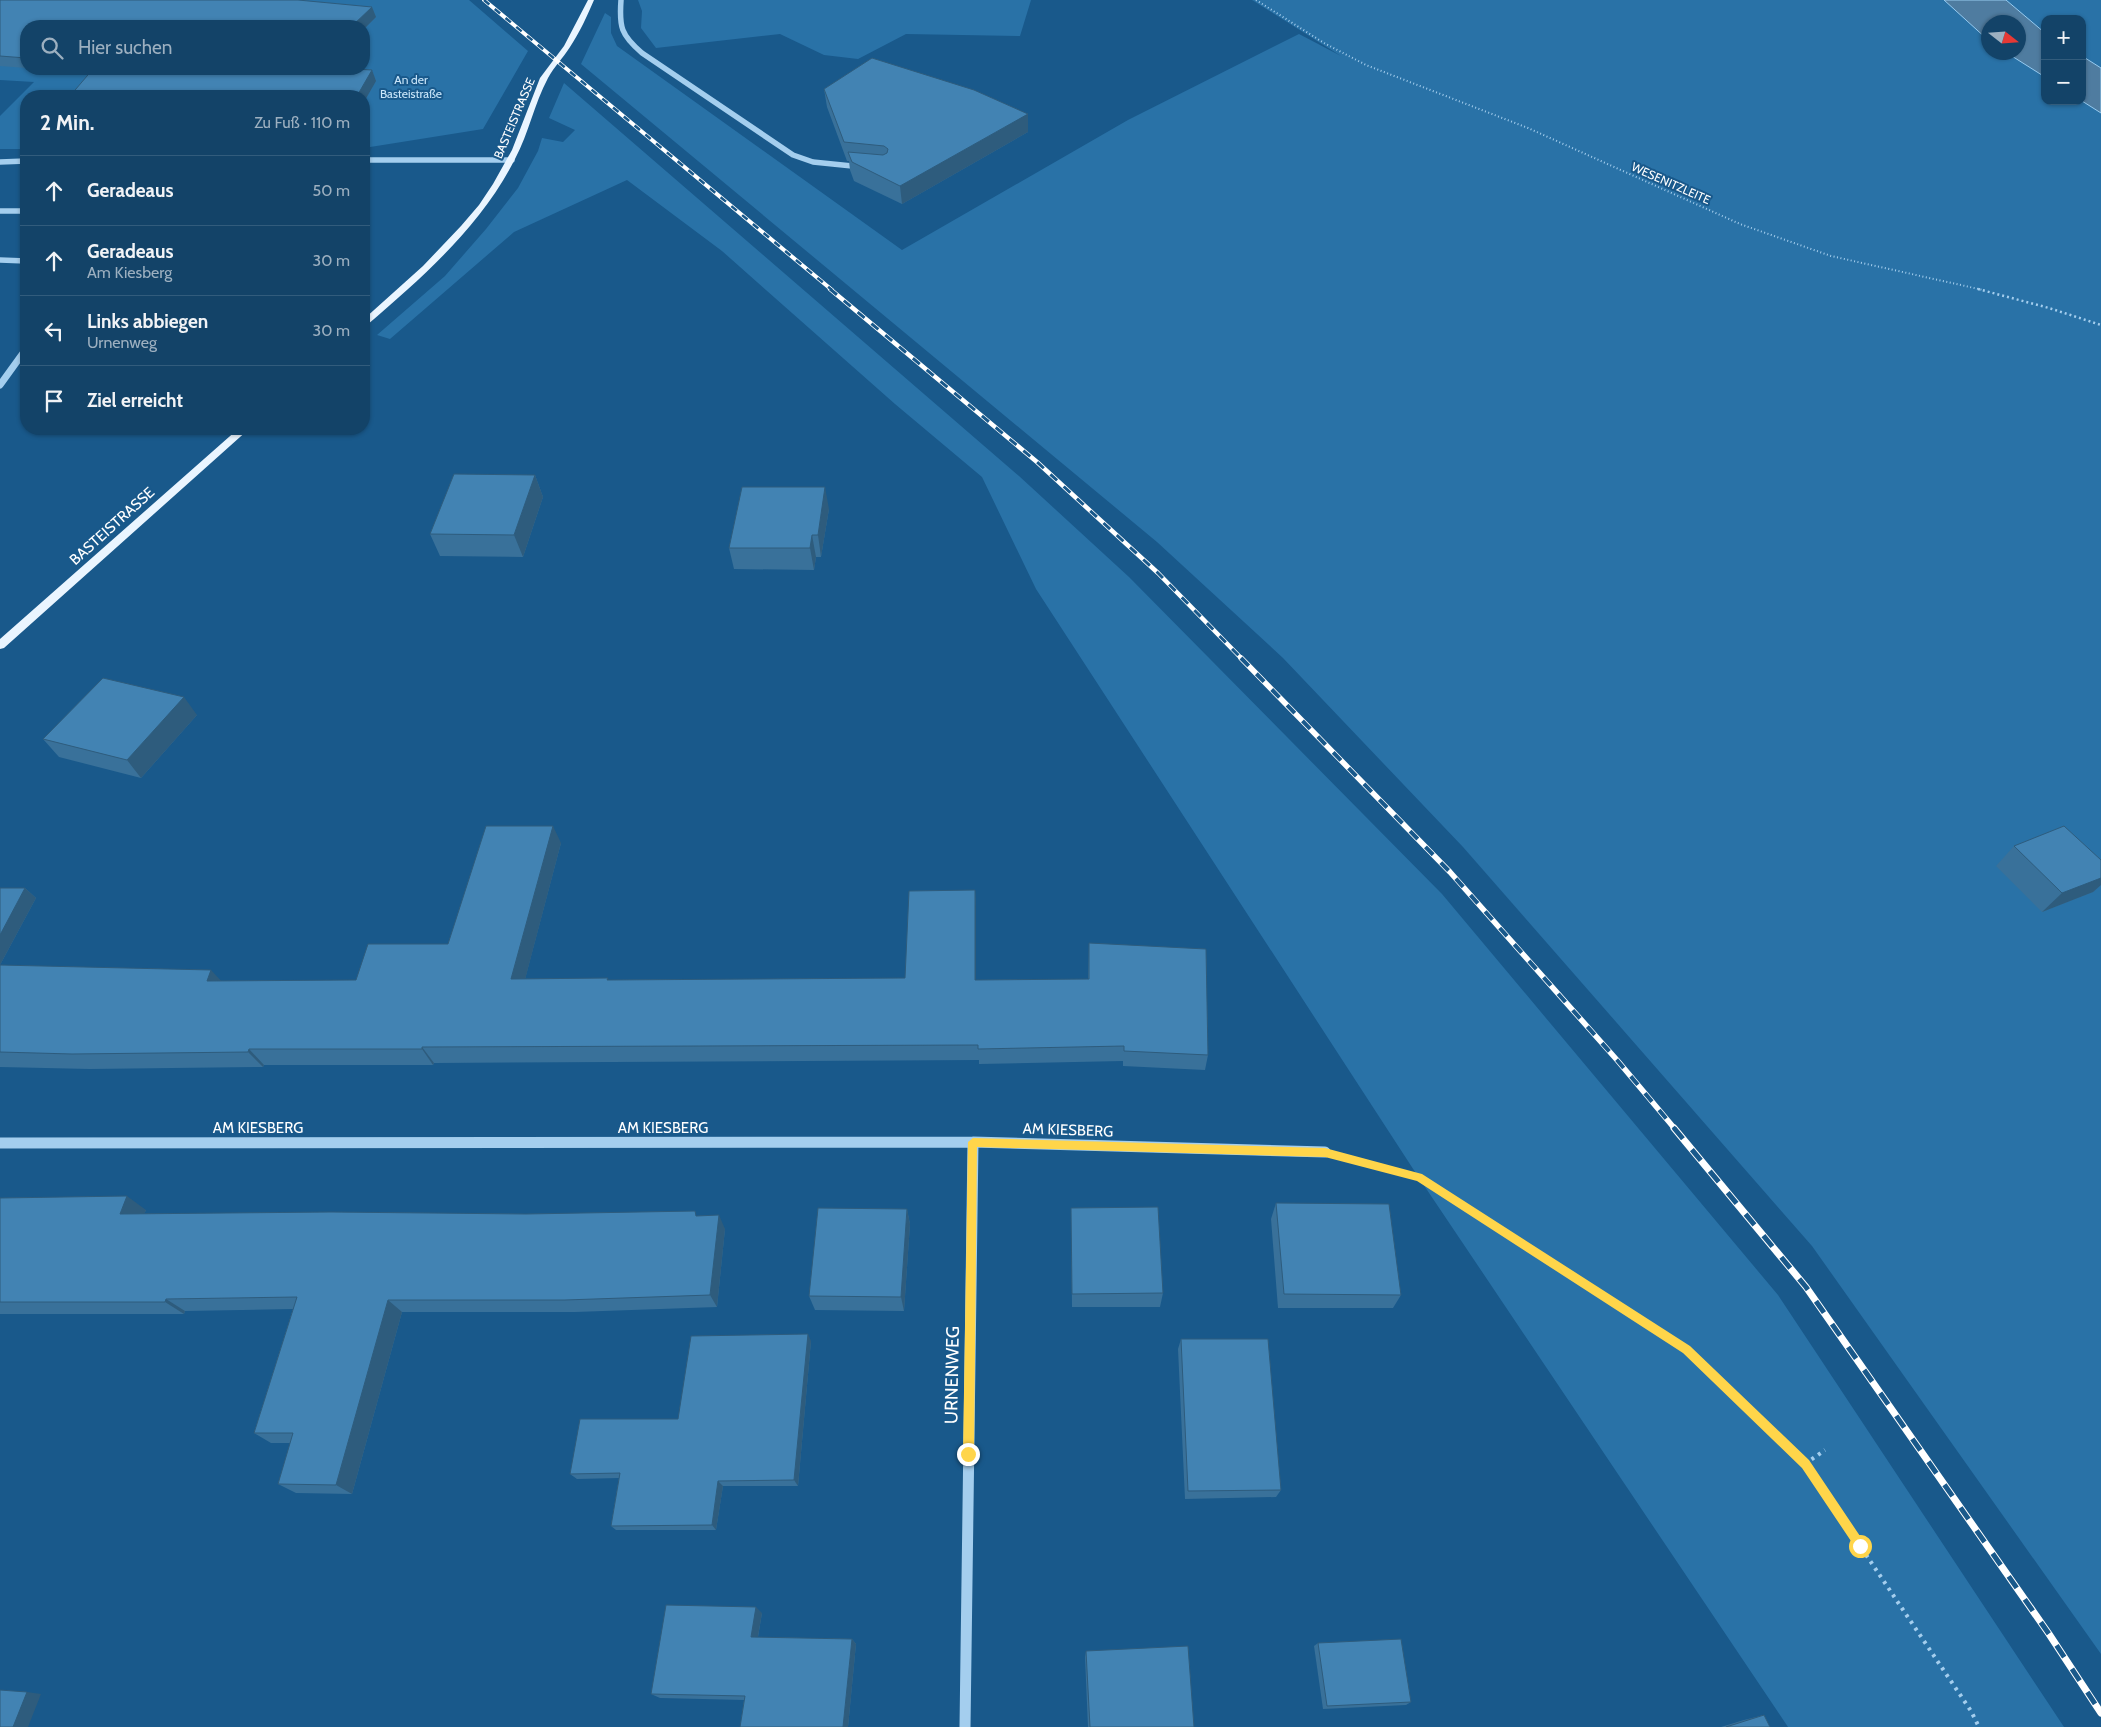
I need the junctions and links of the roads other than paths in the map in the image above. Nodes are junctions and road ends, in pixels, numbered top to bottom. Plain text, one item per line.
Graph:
1 (591, 0) edge
2 (621, 0) edge
3 (370, 160) edge
4 (512, 160) junction
5 (20, 161) edge
6 (0, 162) edge
7 (867, 167) edge
8 (0, 211) edge
9 (20, 211) edge
10 (0, 260) edge
11 (20, 260) edge
12 (370, 318) edge
13 (20, 357) edge
14 (0, 385) edge
15 (237, 435) edge
16 (0, 645) edge
17 (973, 1142) junction
18 (0, 1143) edge
19 (1325, 1152) road end
20 (965, 1727) edge

1 - 4 main road, BASTEISTRASSE
2 - 7 street
3 - 4 street
4 - 12 main road, BASTEISTRASSE
5 - 6 lane
8 - 9 street
10 - 11 lane
13 - 14 street
15 - 16 main road, BASTEISTRASSE
17 - 18 street, AM KIESBERG
17 - 19 street, AM KIESBERG
17 - 20 street, URNENWEG

